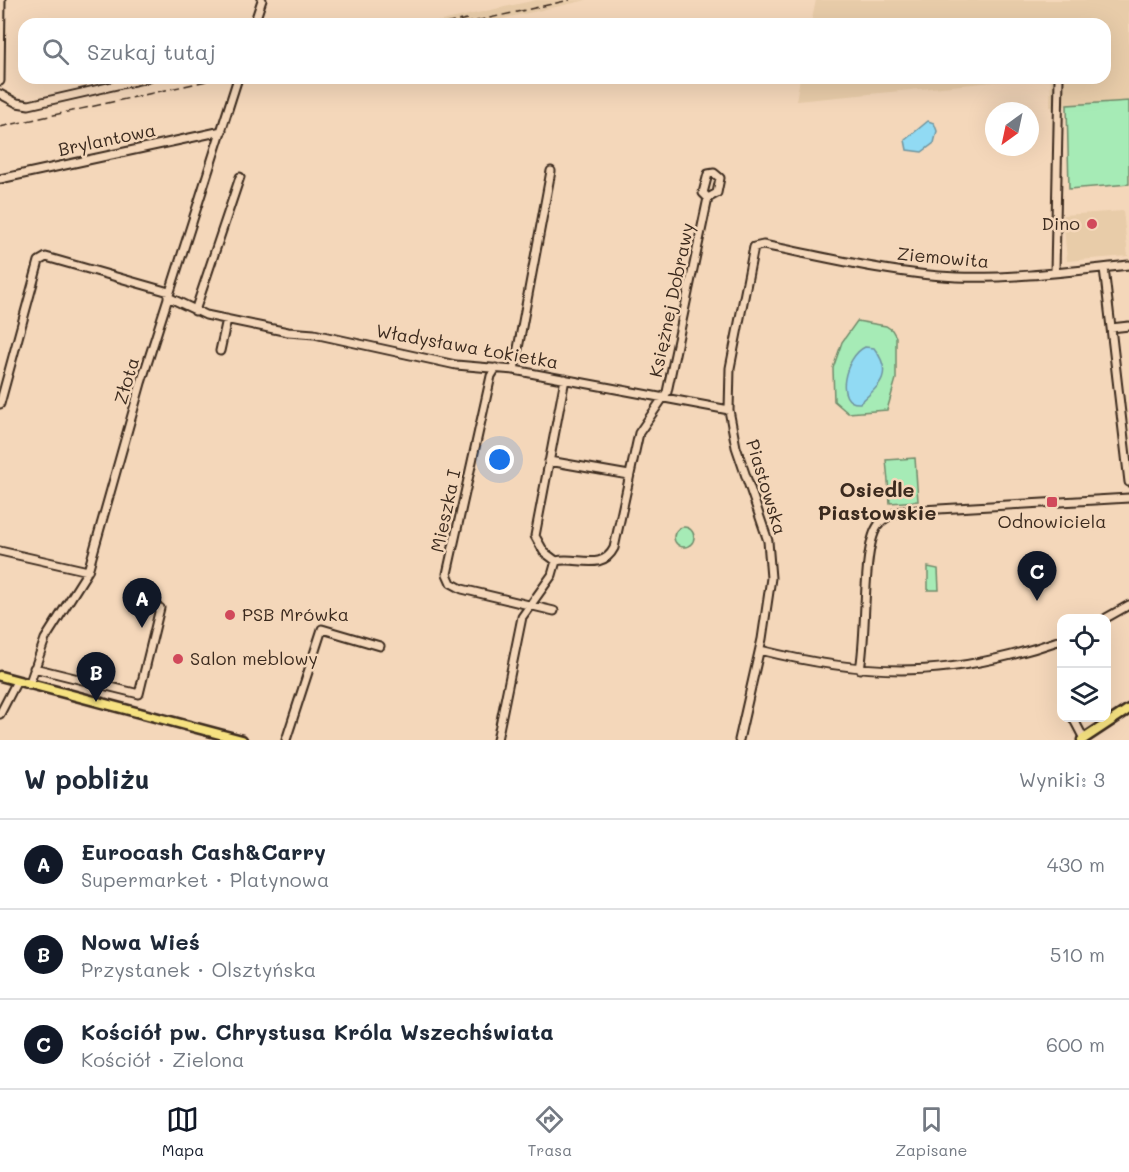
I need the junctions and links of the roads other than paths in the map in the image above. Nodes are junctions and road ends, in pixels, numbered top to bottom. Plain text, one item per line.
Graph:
1 (1, 0) edge
2 (262, 0) edge
3 (256, 18) edge
4 (0, 81) edge
5 (122, 84) edge
6 (236, 84) edge
7 (1059, 84) edge
8 (0, 94) edge
9 (222, 131) junction
10 (551, 171) dead end
11 (240, 177) dead end
12 (0, 179) edge
13 (708, 198) dead end
14 (757, 245) joint
15 (1129, 265) edge
16 (1104, 268) junction
17 (1055, 272) junction
18 (169, 295) junction
19 (195, 311) junction
20 (227, 319) junction
21 (1129, 326) edge
22 (1111, 328) junction
23 (220, 351) dead end
24 (496, 368) junction
25 (514, 370) junction
26 (565, 379) junction
27 (664, 398) junction
28 (0, 404) edge
29 (729, 410) junction
30 (549, 461) junction
31 (629, 475) junction
32 (1129, 482) edge
33 (1129, 498) edge
34 (0, 551) edge
35 (556, 561) junction
36 (88, 571) junction
37 (529, 604) junction
38 (1129, 605) edge
39 (160, 608) dead end
40 (554, 611) dead end
41 (1111, 615) edge
42 (1057, 642) edge
43 (380, 646) dead end
44 (760, 650) junction
45 (33, 668) junction
46 (860, 669) junction
47 (0, 676) edge
48 (16, 681) junction
49 (29, 685) junction
50 (1129, 709) edge
51 (0, 714) edge
52 (1075, 722) edge
53 (1083, 739) edge
54 (242, 740) edge
55 (286, 740) edge
56 (497, 740) edge
57 (739, 740) edge

1 - 4 street
2 - 3 street
5 - 8 street
6 - 9 street, Złota
7 - 17 street
9 - 12 street, Brylantowa
9 - 18 street, Złota
10 - 25 street
11 - 19 street
13 - 27 street, Księżnej Dobrawy
14 - 17 street, Ziemowita
14 - 29 street, Piastowska
15 - 16 street, Ziemowita
16 - 17 street, Ziemowita
16 - 22 street
18 - 19 street, Władysława Łokietka
18 - 28 street, Władysława Łokietka
18 - 36 street, Złota
19 - 20 street, Władysława Łokietka
20 - 23 street
20 - 24 street, Władysława Łokietka
21 - 22 street
22 - 32 street
24 - 25 street, Władysława Łokietka
24 - 37 street, Mieszka I
25 - 26 street, Władysława Łokietka
26 - 27 street, Władysława Łokietka
26 - 30 street
27 - 29 street, Władysława Łokietka
27 - 31 street, Księżnej Dobrawy
29 - 44 street, Piastowska
30 - 31 street
30 - 35 street
31 - 35 street, Księżnej Dobrawy
33 - 46 street
34 - 36 street
35 - 37 street
36 - 45 street, Złota
37 - 40 street
37 - 56 street
38 - 41 street
39 - 45 street
42 - 46 street
43 - 55 street
44 - 46 street
44 - 57 street, Piastowska
45 - 49 street, Złota
47 - 48 main road
48 - 49 main road
48 - 51 street
49 - 54 main road
50 - 53 main road
52 - 53 street

